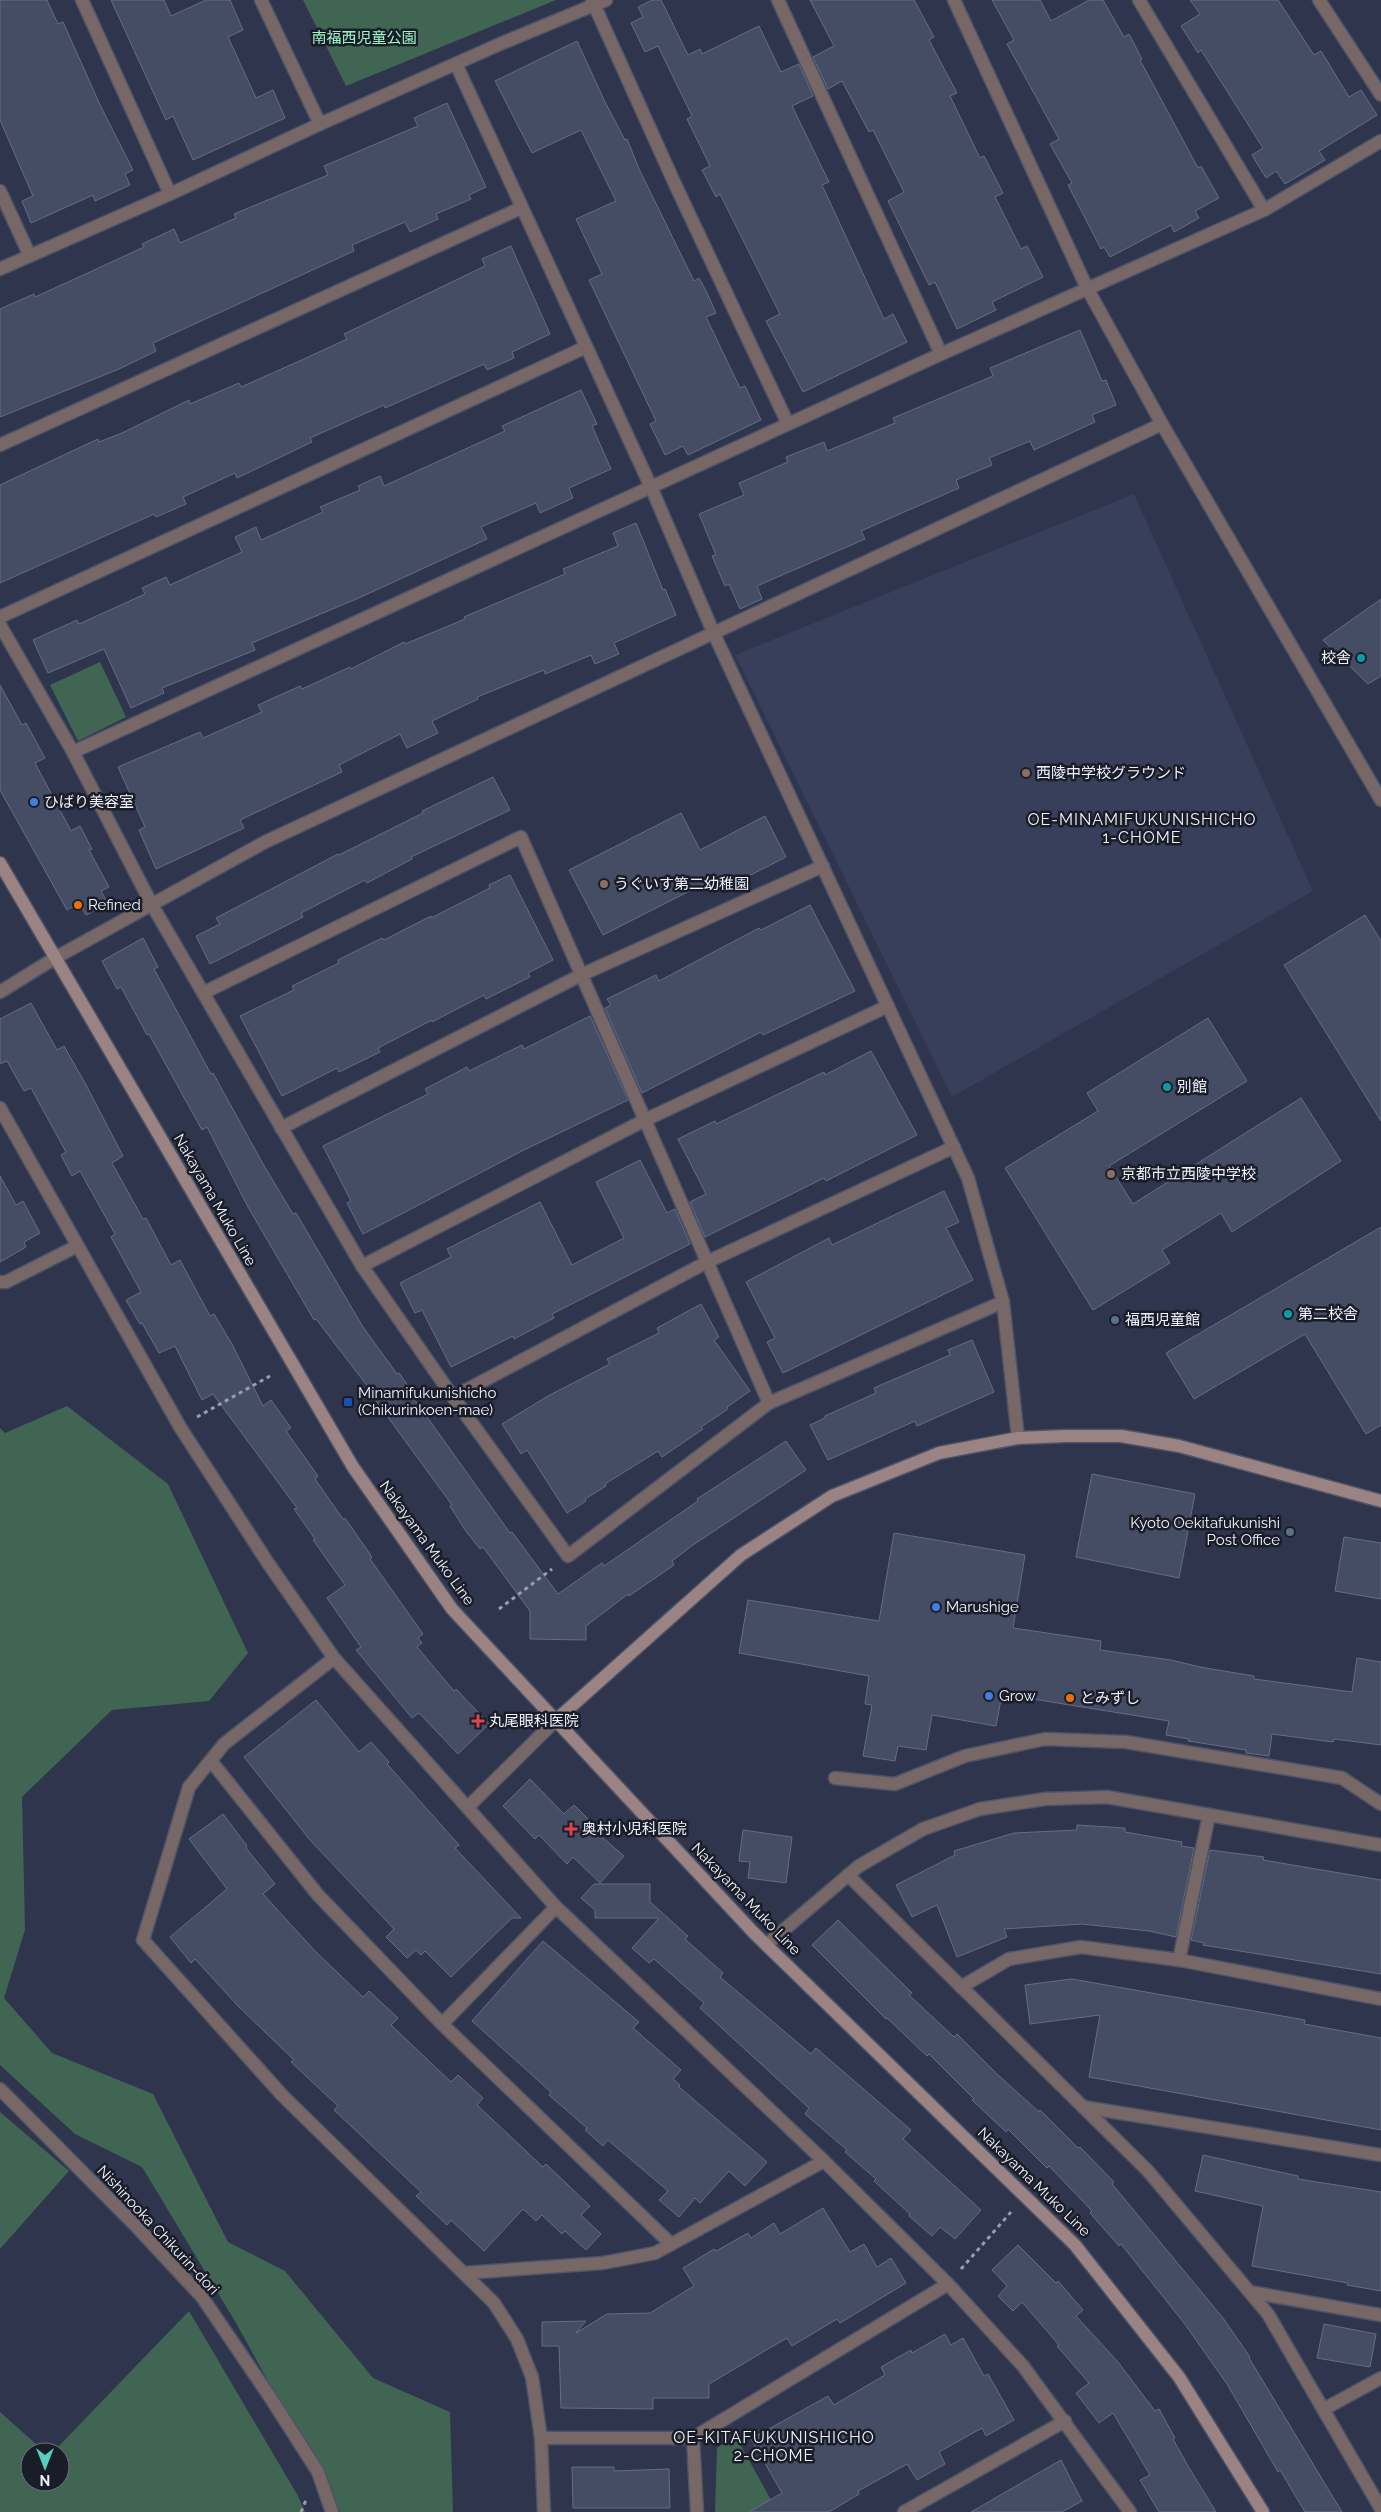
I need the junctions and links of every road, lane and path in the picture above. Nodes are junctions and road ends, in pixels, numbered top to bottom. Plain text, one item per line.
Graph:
1 (82, 0) edge
2 (261, 0) edge
3 (778, 0) edge
4 (954, 0) edge
5 (1139, 0) edge
6 (1319, 0) edge
7 (598, 2) edge
8 (456, 64) junction
9 (1381, 95) edge
10 (320, 124) junction
11 (1381, 140) edge
12 (0, 191) edge
13 (170, 194) junction
14 (521, 208) junction
15 (1264, 210) junction
16 (29, 254) junction
17 (0, 268) edge
18 (1087, 288) junction
19 (586, 347) junction
20 (941, 354) junction
21 (788, 424) junction
22 (1162, 424) junction
23 (0, 445) edge
24 (651, 487) junction
25 (0, 616) edge
26 (0, 625) edge
27 (714, 634) junction
28 (73, 752) junction
29 (1381, 800) edge
30 (0, 863) edge
31 (823, 866) junction
32 (152, 905) junction
33 (55, 958) junction
34 (582, 975) junction
35 (0, 992) edge
36 (203, 993) junction
37 (888, 1006) junction
38 (0, 1108) edge
39 (645, 1120) junction
40 (281, 1128) junction
41 (954, 1147) junction
42 (77, 1246) junction
43 (707, 1262) junction
44 (362, 1266) junction
45 (0, 1282) edge
46 (1003, 1302) junction
47 (270, 1376) dead end
48 (453, 1397) junction
49 (769, 1403) junction
50 (180, 1427) junction
51 (1018, 1438) junction
52 (1381, 1501) edge
53 (568, 1556) junction
54 (499, 1609) dead end
55 (334, 1658) junction
56 (556, 1720) junction
57 (211, 1761) junction
58 (835, 1778) dead end
59 (1381, 1804) edge
60 (468, 1808) junction
61 (1209, 1815) junction
62 (1381, 1845) edge
63 (848, 1875) junction
64 (556, 1907) junction
65 (766, 1945) junction
66 (1179, 1960) junction
67 (961, 1987) junction
68 (1381, 1999) edge
69 (442, 2024) junction
70 (0, 2089) edge
71 (1082, 2107) junction
72 (1381, 2155) edge
73 (824, 2161) junction
74 (1012, 2211) dead end
75 (671, 2244) junction
76 (464, 2273) junction
77 (948, 2284) junction
78 (1250, 2292) junction
79 (1381, 2315) edge
80 (1381, 2378) edge
81 (1324, 2409) junction
82 (1065, 2421) junction
83 (541, 2438) junction
84 (693, 2438) junction
85 (1381, 2509) edge
86 (332, 2512) edge
87 (544, 2512) edge
88 (697, 2512) edge
89 (904, 2512) edge
90 (1130, 2512) edge
91 (1263, 2512) edge

1 - 13 street
2 - 10 street
3 - 20 street
4 - 18 street
5 - 15 street
6 - 9 street
7 - 8 street
7 - 21 street
8 - 10 street
8 - 14 street
10 - 13 street
11 - 15 street
12 - 16 street
13 - 16 street
14 - 19 street
14 - 23 street
15 - 18 street
16 - 17 street
18 - 20 street
18 - 22 street
19 - 24 street
19 - 25 street
20 - 21 street
21 - 24 street
22 - 27 street
22 - 29 street
24 - 27 street
24 - 28 street
26 - 28 street
27 - 31 street
27 - 32 street
28 - 32 street
30 - 33 main road, Nakayama Muko Line
31 - 34 street
31 - 37 street
32 - 33 street
32 - 36 street
33 - 35 street
33 - 56 main road, Nakayama Muko Line
34 - 36 street
34 - 39 street
34 - 40 street
36 - 40 street
37 - 39 street
37 - 41 street
38 - 42 street
39 - 43 street
39 - 44 street
40 - 44 street
41 - 43 street
41 - 46 street
42 - 45 street
42 - 50 street
43 - 48 street
43 - 49 street
44 - 48 street
46 - 49 street
46 - 51 street
47 - 50 path
48 - 53 street
49 - 53 street
50 - 55 street
51 - 52 main road
51 - 56 main road
53 - 54 path
55 - 57 street
55 - 60 street
56 - 60 street
56 - 65 main road, Nakayama Muko Line
57 - 69 street
57 - 76 street
58 - 59 street
60 - 64 street
61 - 62 street
61 - 63 street
61 - 66 street
63 - 65 street
63 - 67 street
64 - 69 street
64 - 73 street
65 - 91 main road, Nakayama Muko Line
66 - 67 street
66 - 68 street
67 - 71 street
69 - 75 street
70 - 86 street, Nishinooka Chikurin-dori
71 - 72 street
71 - 78 street
73 - 75 street
73 - 77 street
74 - 77 path
75 - 76 street
76 - 83 street
77 - 82 street
77 - 84 street
78 - 79 street
78 - 81 street
80 - 81 street
81 - 85 street
82 - 89 street
82 - 90 street
83 - 84 street
83 - 87 street
84 - 88 street

